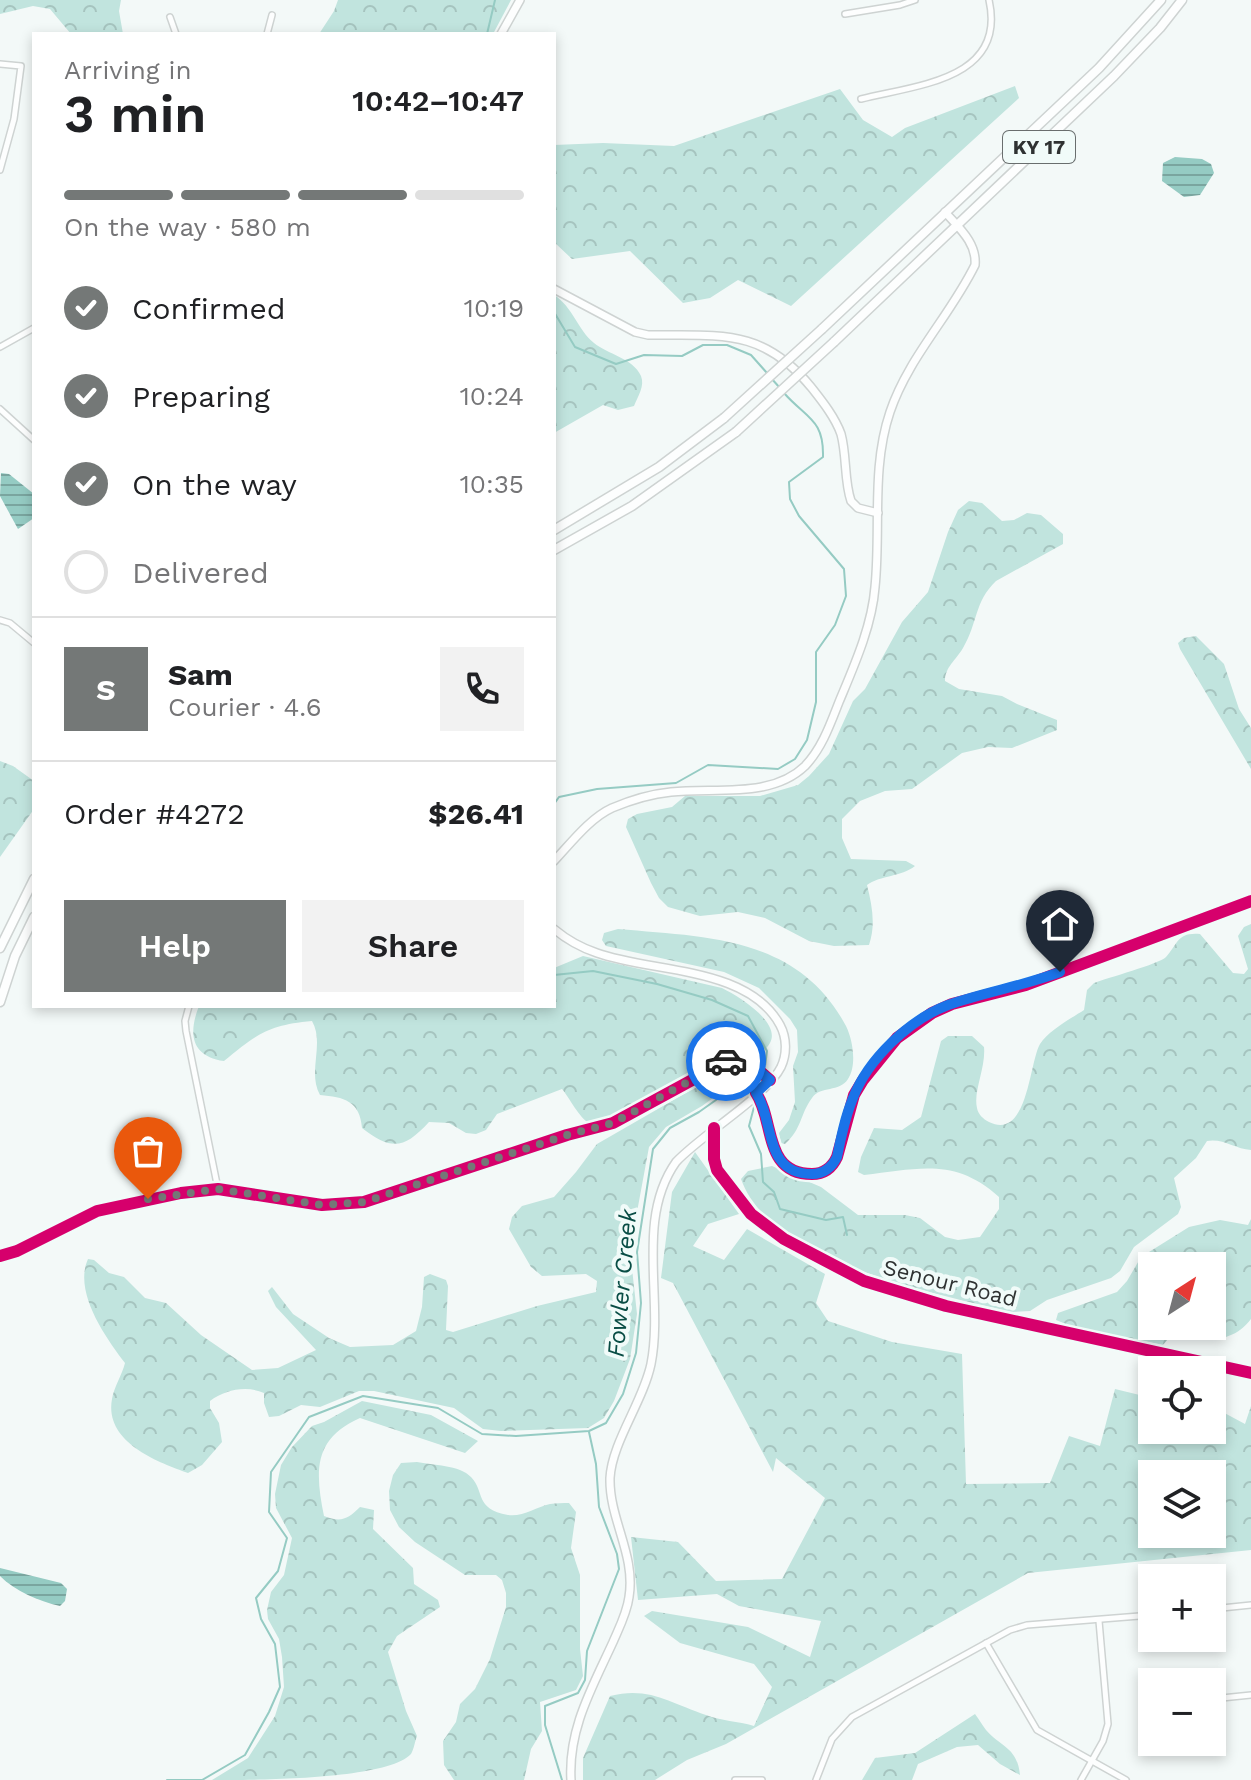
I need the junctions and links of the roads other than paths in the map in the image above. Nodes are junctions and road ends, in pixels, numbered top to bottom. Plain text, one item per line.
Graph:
1 (520, 0) edge
2 (915, 0) edge
3 (989, 0) edge
4 (1161, 0) edge
5 (1182, 0) edge
6 (845, 14) dead end
7 (272, 15) dead end
8 (170, 17) dead end
9 (175, 32) edge
10 (268, 32) edge
11 (502, 32) edge
12 (0, 64) edge
13 (861, 99) dead end
14 (0, 170) edge
15 (945, 212) junction
16 (956, 225) junction
17 (556, 290) edge
18 (32, 329) edge
19 (0, 347) edge
20 (0, 409) edge
21 (32, 438) edge
22 (878, 513) junction
23 (556, 529) edge
24 (556, 549) edge
25 (0, 620) edge
26 (32, 641) edge
27 (556, 859) edge
28 (32, 883) edge
29 (1251, 901) edge
30 (32, 921) edge
31 (556, 930) edge
32 (0, 948) edge
33 (0, 1002) edge
34 (188, 1008) edge
35 (770, 1080) junction
36 (756, 1093) junction
37 (714, 1128) junction
38 (218, 1189) junction
39 (0, 1256) edge
40 (1251, 1373) edge
41 (1251, 1605) edge
42 (1226, 1608) edge
43 (1138, 1617) edge
44 (1099, 1621) junction
45 (986, 1643) junction
46 (1251, 1695) edge
47 (1226, 1698) edge
48 (1092, 1761) junction
49 (571, 1780) edge
50 (735, 1780) edge
51 (762, 1780) edge
52 (816, 1780) edge
53 (1081, 1780) edge
54 (1126, 1780) edge

1 - 11 main road
2 - 6 street
3 - 13 street
4 - 15 main road, KY 17
5 - 16 main road, KY 17
7 - 10 street
8 - 9 street
12 - 14 street
15 - 16 main road
15 - 23 main road, KY 17, bridge
16 - 22 main road
16 - 24 main road, KY 17, bridge
17 - 22 main road
18 - 19 street
20 - 21 street
22 - 27 main road
25 - 26 street
28 - 32 main road
29 - 36 street
30 - 33 main road
31 - 35 main road
34 - 38 street
35 - 36 main road
35 - 38 main road
36 - 37 main road
37 - 40 main road, Senour Road
37 - 49 main road
38 - 39 main road
41 - 42 street
43 - 44 street
44 - 45 street
44 - 48 street
45 - 48 street
45 - 52 street
46 - 47 street
48 - 53 street
48 - 54 street
50 - 51 street

